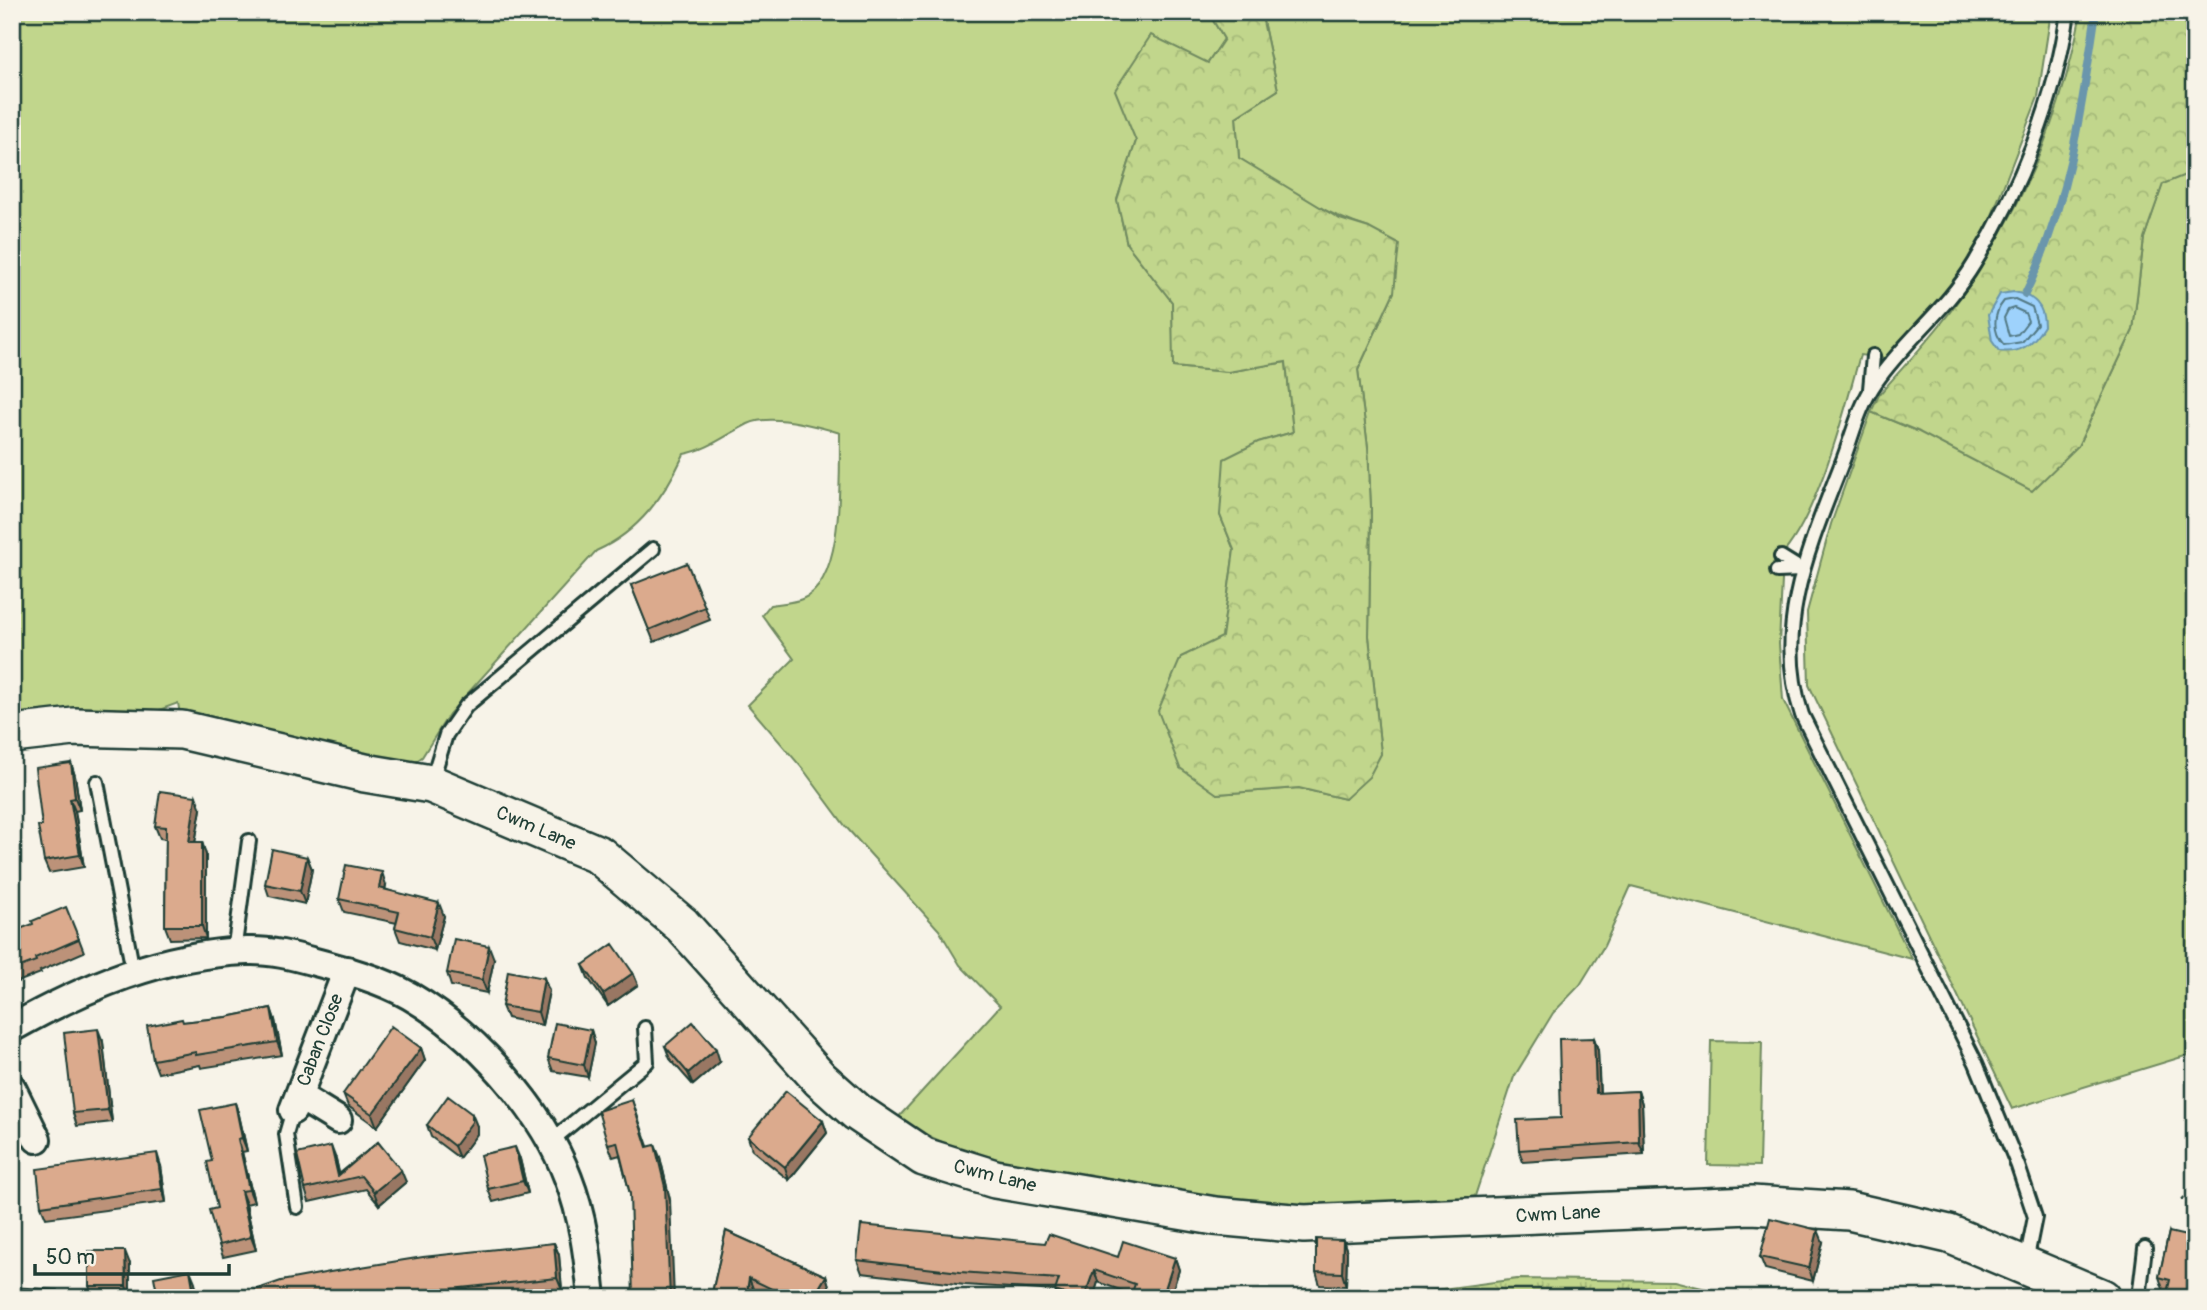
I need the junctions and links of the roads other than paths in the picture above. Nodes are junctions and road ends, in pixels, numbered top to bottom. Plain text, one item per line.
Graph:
1 (2068, 12) edge
2 (1873, 356) dead end
3 (1870, 393) junction
4 (653, 549) dead end
5 (1781, 557) dead end
6 (1802, 570) junction
7 (1777, 571) dead end
8 (12, 734) edge
9 (97, 782) dead end
10 (431, 783) junction
11 (249, 842) dead end
12 (234, 952) junction
13 (347, 970) junction
14 (132, 971) junction
15 (12, 1028) edge
16 (645, 1028) dead end
17 (12, 1087) edge
18 (296, 1103) junction
19 (338, 1120) dead end
20 (37, 1139) dead end
21 (551, 1141) junction
22 (297, 1207) dead end
23 (2145, 1248) dead end
24 (2025, 1263) junction
25 (592, 1298) edge
26 (2102, 1298) edge
27 (2139, 1298) edge

1 - 3 lane
2 - 3 lane
3 - 6 lane
4 - 10 lane
5 - 6 lane
6 - 7 lane
6 - 24 lane
8 - 10 street, Cwm Lane
9 - 14 lane
10 - 24 street, Cwm Lane
11 - 12 lane
12 - 13 street
12 - 14 street
13 - 18 street, Caban Close
13 - 21 street
14 - 15 street
16 - 21 lane
17 - 20 street
18 - 19 street
18 - 22 lane
21 - 25 street
23 - 27 lane
24 - 26 street, Cwm Lane

